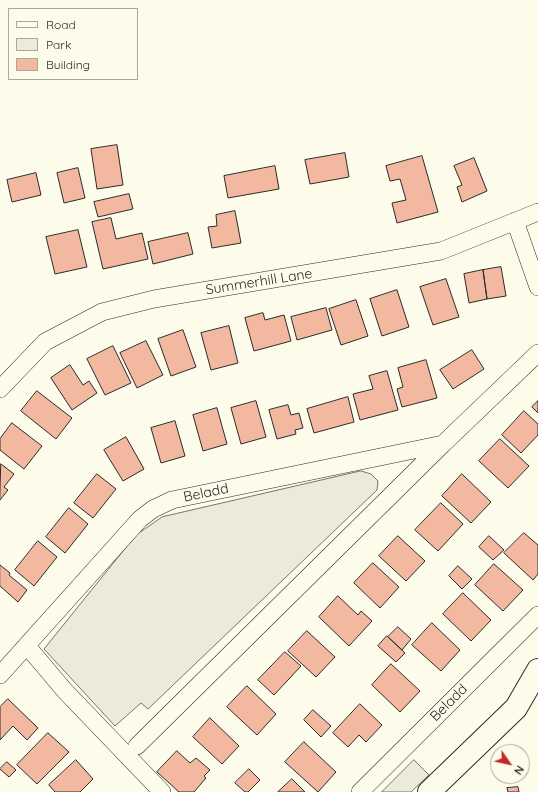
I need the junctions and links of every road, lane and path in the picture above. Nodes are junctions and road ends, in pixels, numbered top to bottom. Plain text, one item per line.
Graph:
1 (538, 212) edge
2 (515, 221) junction
3 (538, 287) edge
4 (538, 353) edge
5 (0, 389) edge
6 (443, 444) junction
7 (538, 615) edge
8 (27, 646) junction
9 (538, 670) edge
10 (0, 675) edge
11 (538, 702) edge
12 (516, 708) junction
13 (137, 746) dead end
14 (162, 792) edge
15 (360, 792) edge
16 (429, 792) edge

1 - 2 street, Summerhill Lane
2 - 3 street
2 - 5 street, Summerhill Lane
4 - 6 street
6 - 8 street, Beladd
6 - 13 street
7 - 15 street, Beladd
8 - 10 street, Beladd
8 - 14 street
9 - 12 main road
11 - 12 main road
12 - 16 main road

